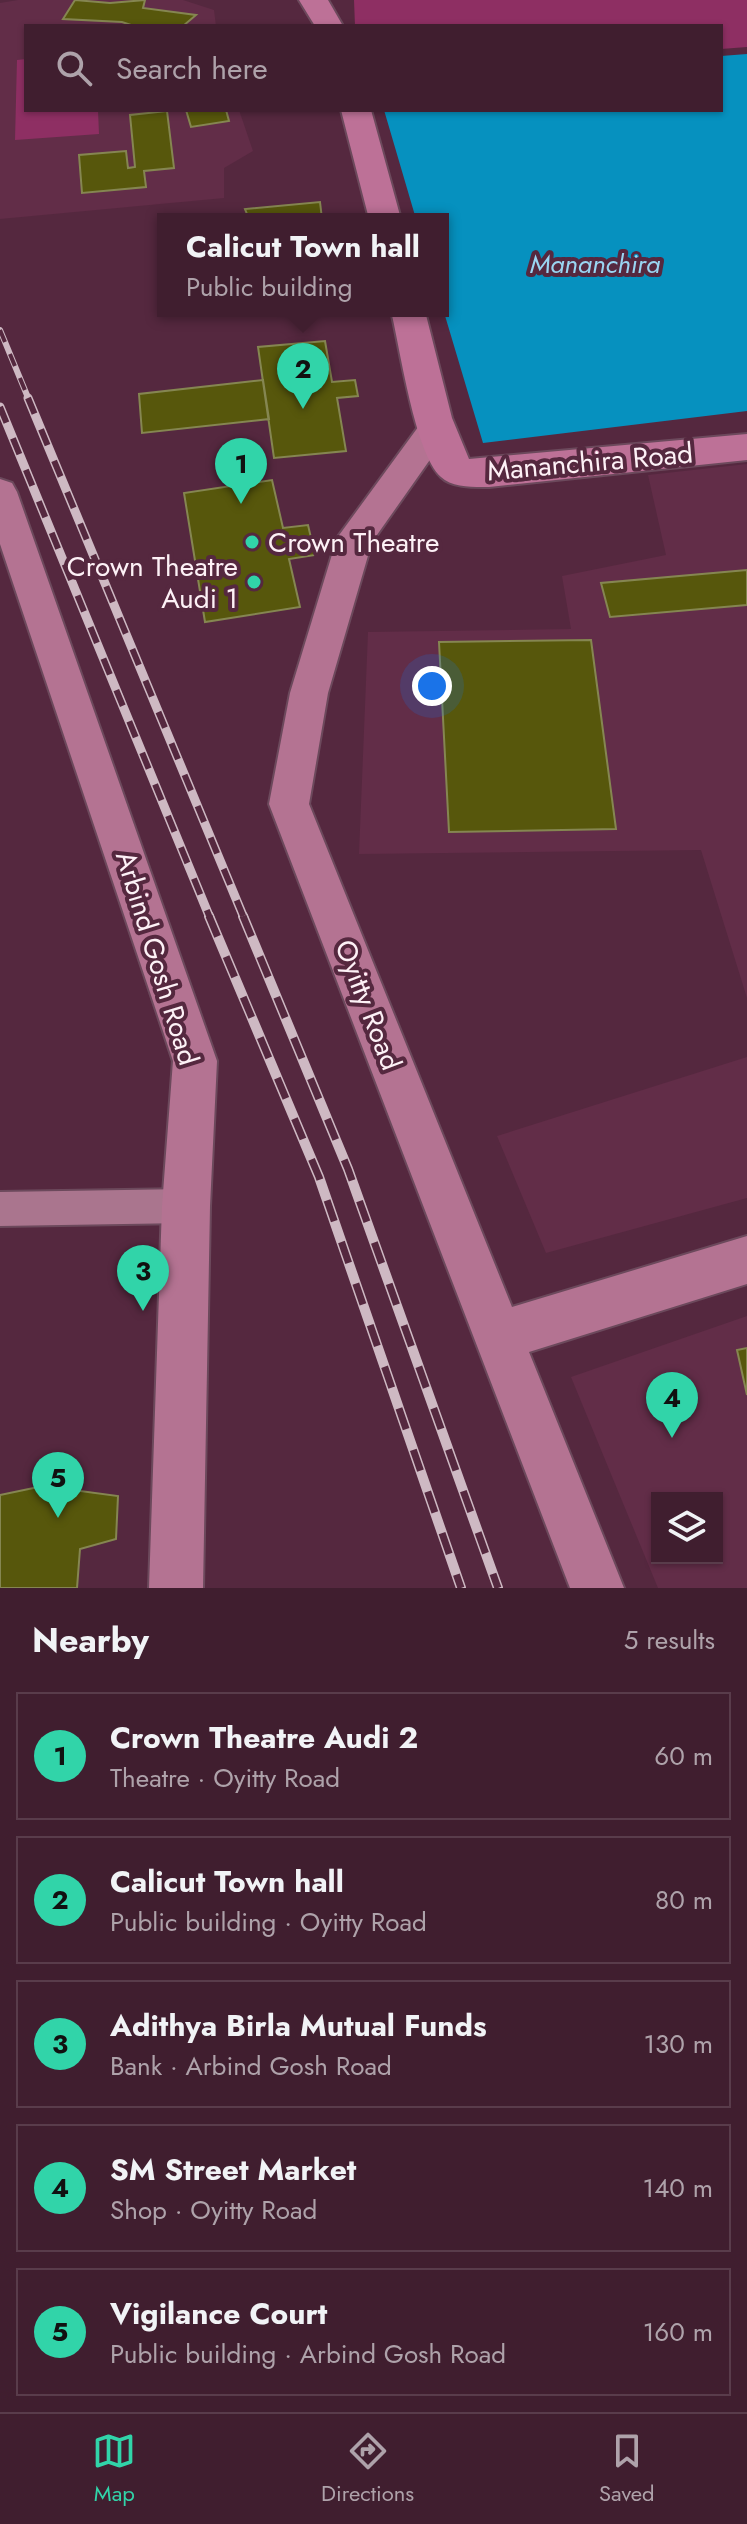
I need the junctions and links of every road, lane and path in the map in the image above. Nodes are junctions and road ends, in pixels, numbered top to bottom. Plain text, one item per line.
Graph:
1 (313, 0) edge
2 (346, 0) edge
3 (328, 24) edge
4 (343, 24) edge
5 (357, 112) edge
6 (383, 213) edge
7 (409, 317) edge
8 (436, 427) junction
9 (747, 447) edge
10 (1, 495) edge
11 (186, 1206) junction
12 (0, 1209) edge
13 (747, 1260) edge
14 (497, 1337) junction
15 (176, 1588) edge
16 (597, 1588) edge

1 - 3 main road
2 - 4 main road
5 - 6 main road
7 - 8 main road, Mananchira Road
8 - 9 main road, Mananchira Road
8 - 14 street, Oyitty Road
10 - 11 street, Arbind Gosh Road
11 - 12 street
11 - 15 street, Arbind Gosh Road
13 - 14 street
14 - 16 street, Oyitty Road

